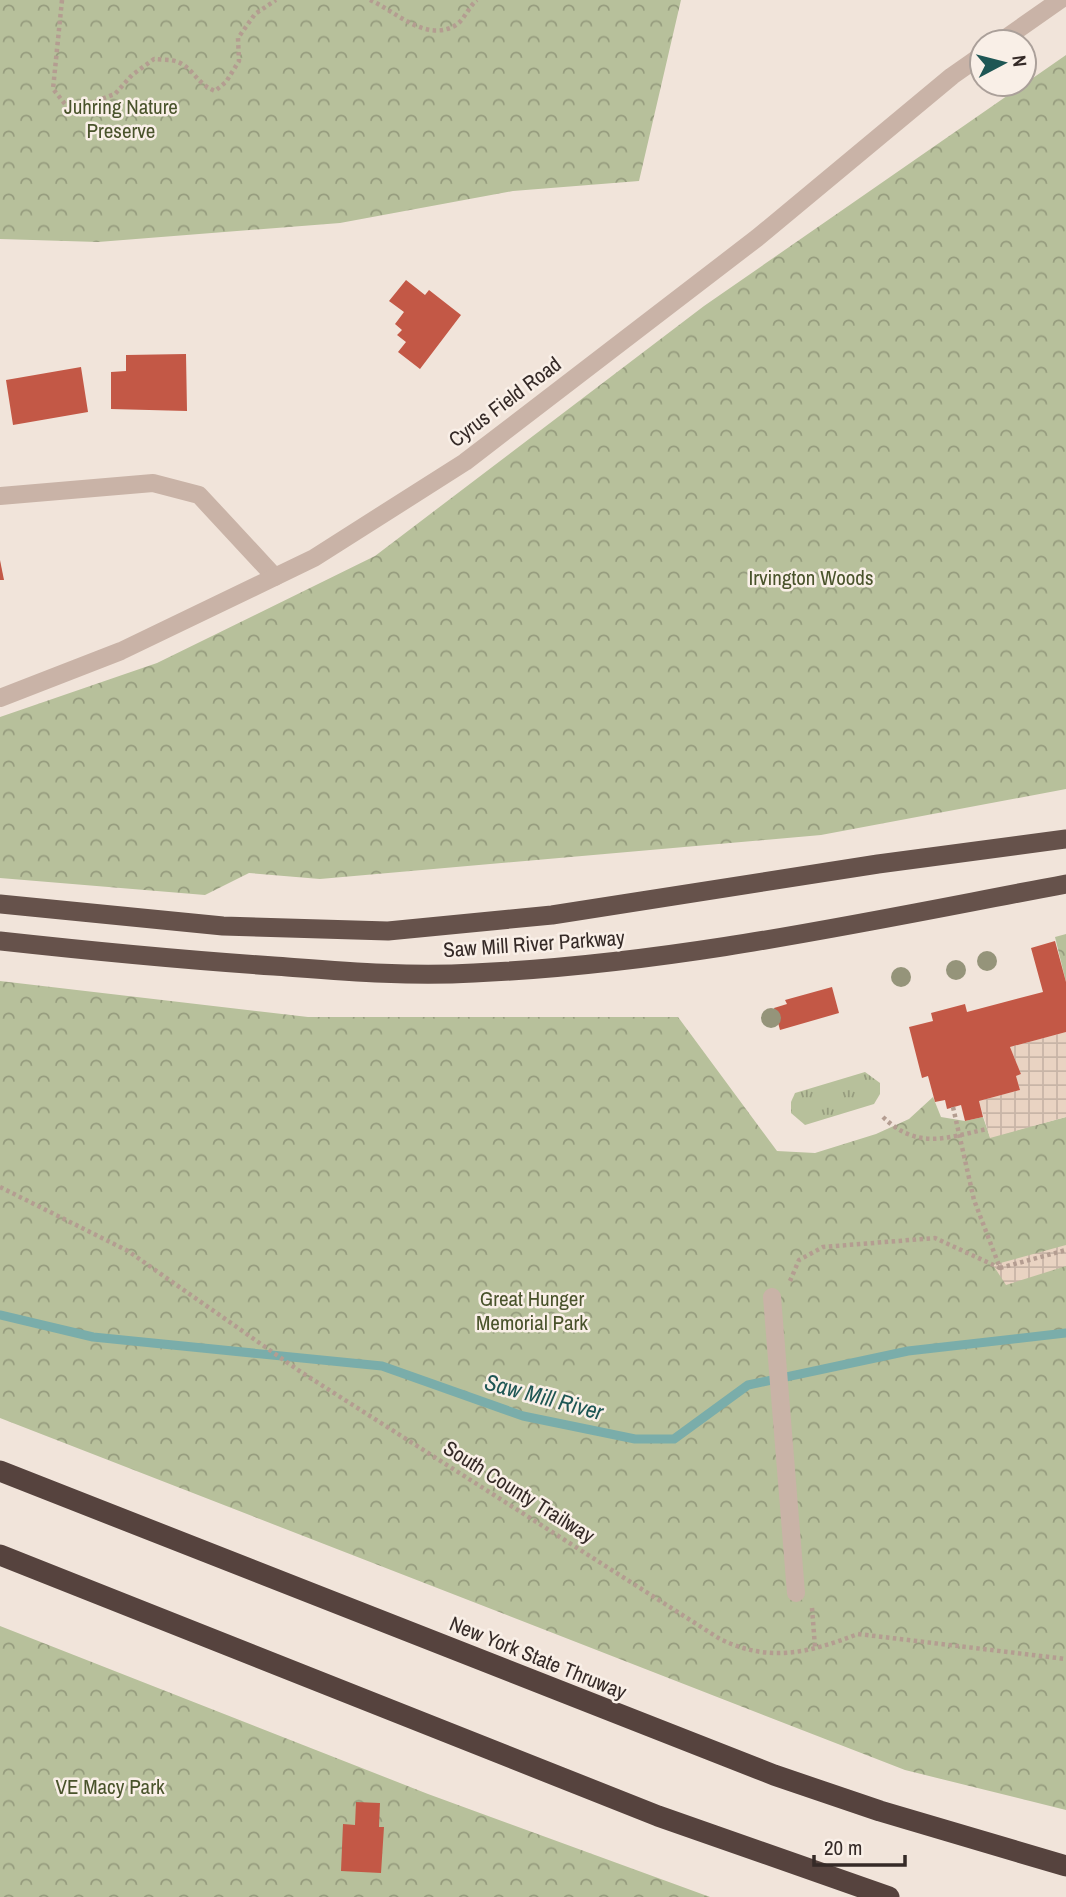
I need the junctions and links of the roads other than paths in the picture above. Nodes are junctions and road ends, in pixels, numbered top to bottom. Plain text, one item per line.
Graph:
1 (1060, 0) edge
2 (1020, 28) edge
3 (968, 65) edge
4 (0, 496) edge
5 (275, 577) junction
6 (0, 698) edge
7 (1066, 839) edge
8 (1066, 884) edge
9 (0, 904) edge
10 (0, 941) edge
11 (772, 1297) dead end
12 (0, 1471) edge
13 (0, 1555) edge
14 (796, 1593) dead end
15 (1066, 1866) edge
16 (889, 1897) edge

1 - 2 street
3 - 5 street, Cyrus Field Road
4 - 5 street
5 - 6 street, Cyrus Field Road
7 - 9 highway, Saw Mill River Parkway
8 - 10 highway, Saw Mill River Parkway
11 - 14 street
12 - 15 highway, New York State Thruway
13 - 16 highway

